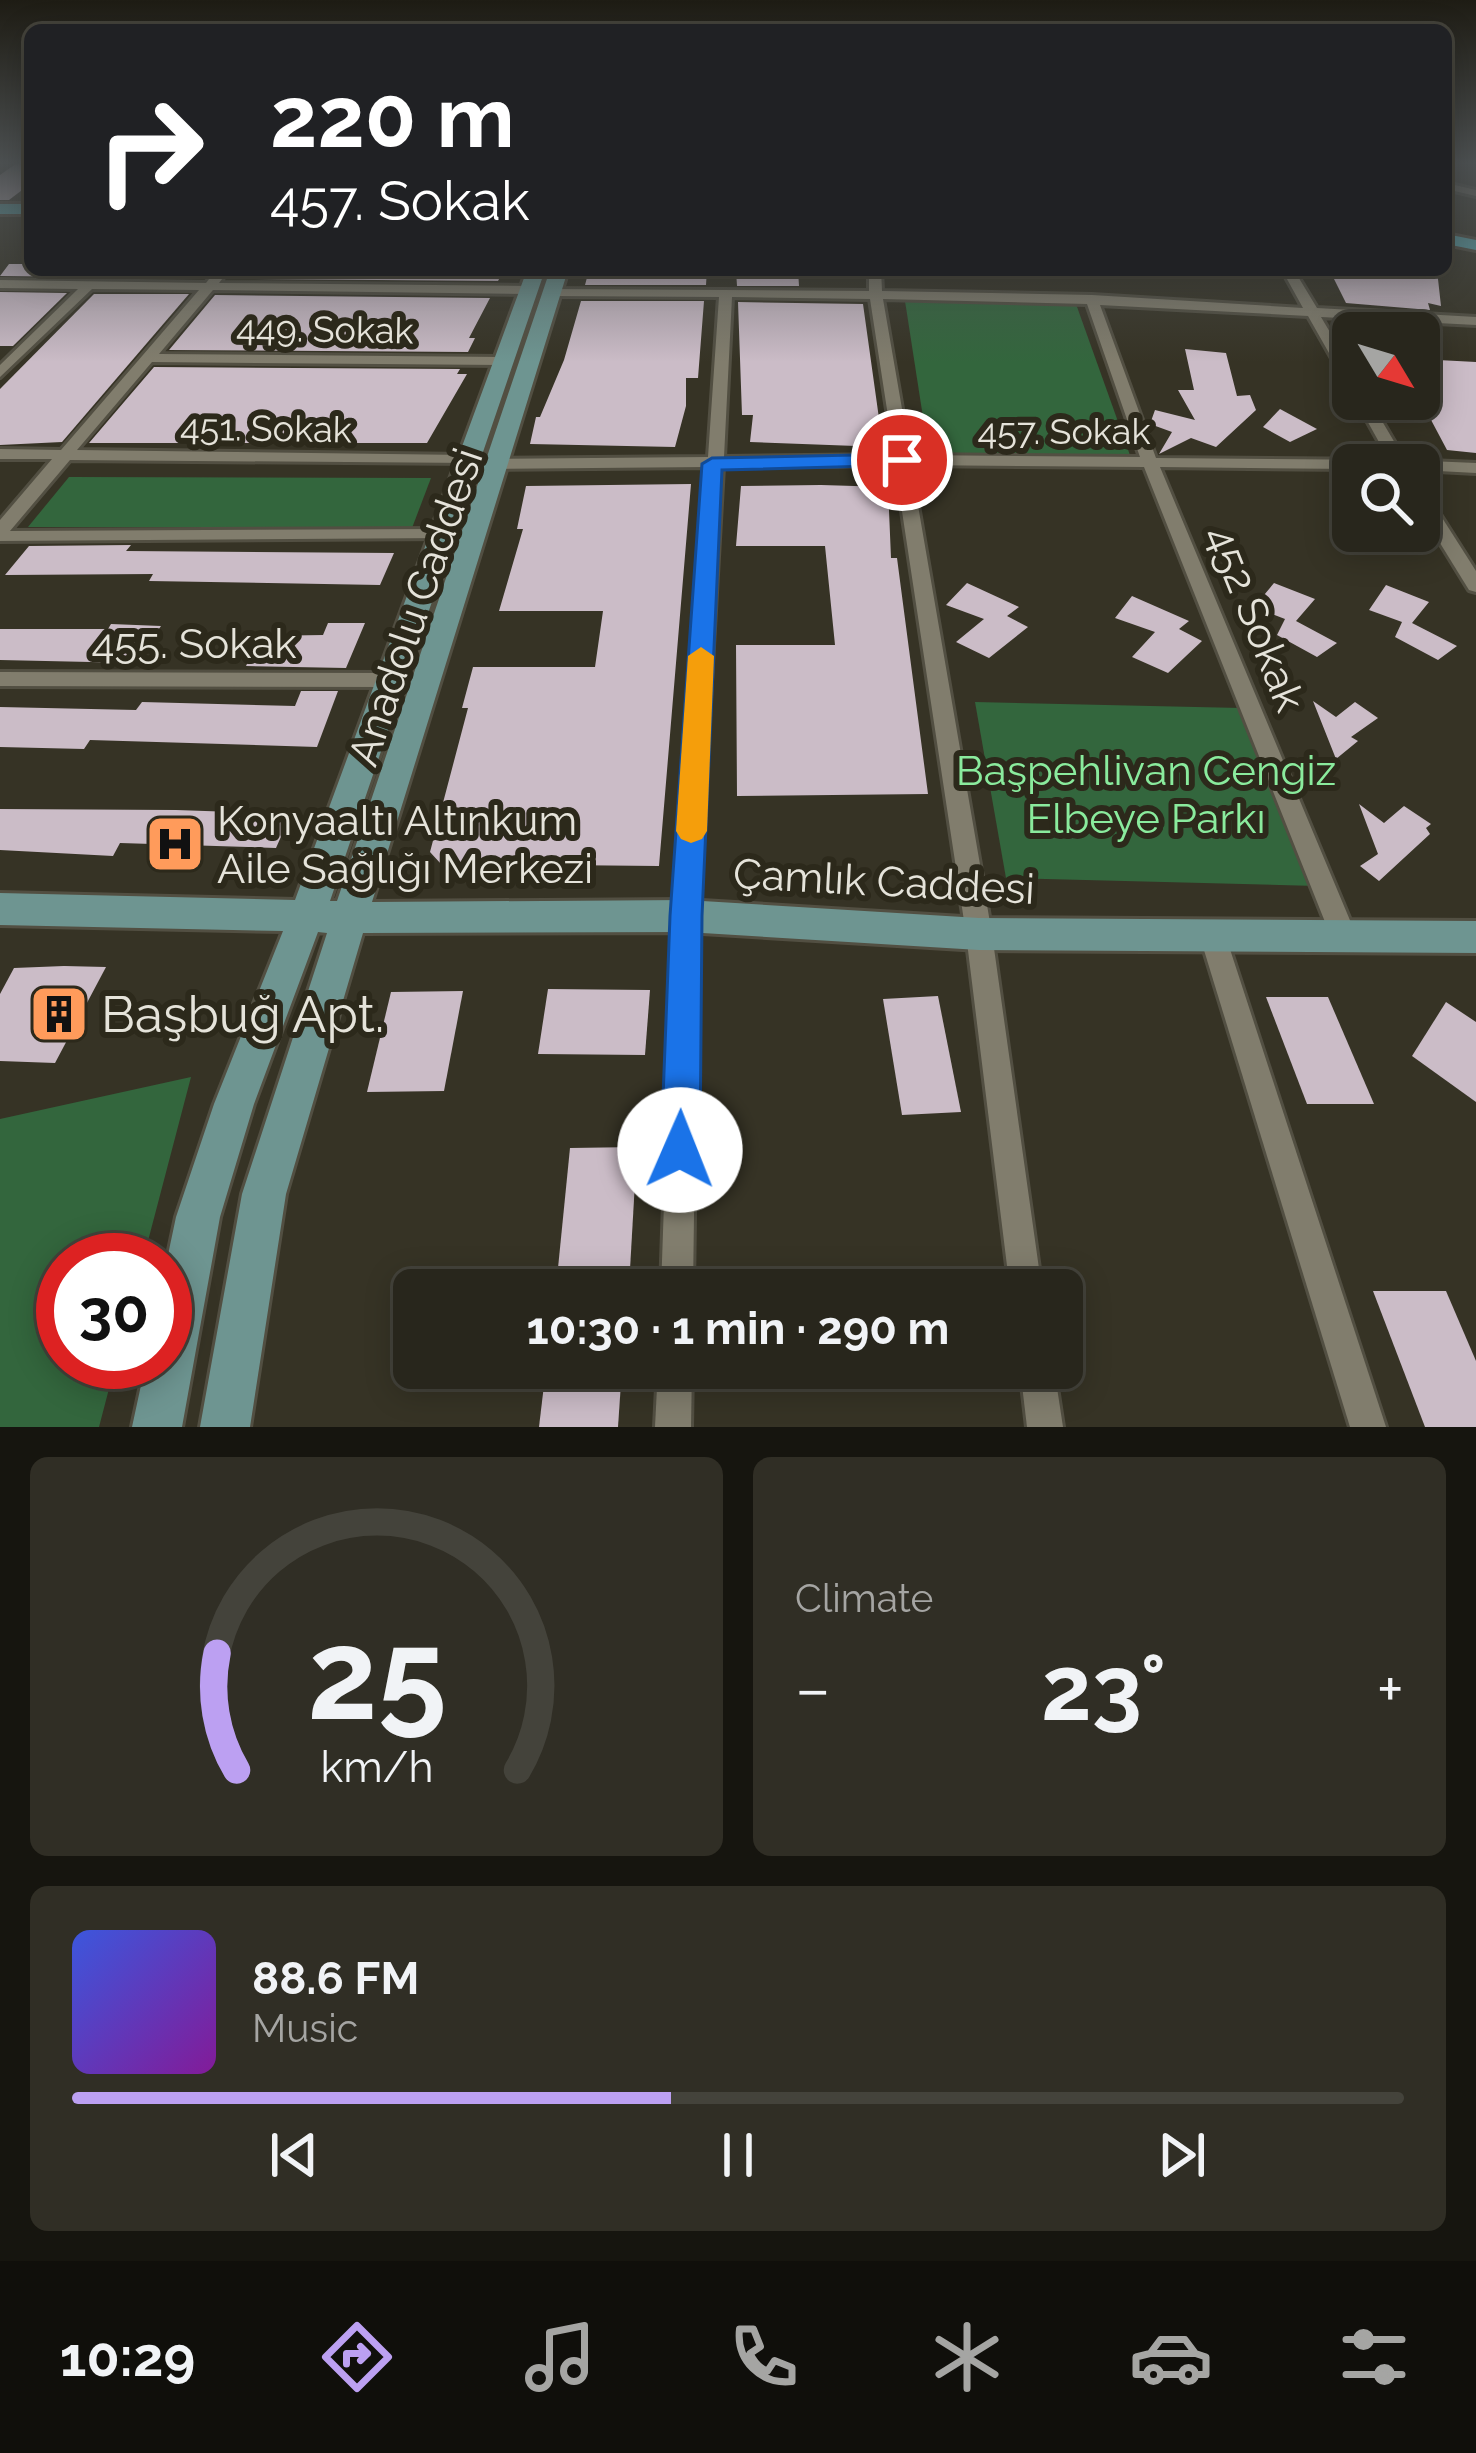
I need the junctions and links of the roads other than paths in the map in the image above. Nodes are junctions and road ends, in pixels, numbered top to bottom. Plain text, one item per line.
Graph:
1 (218, 276) edge
2 (875, 276) edge
3 (1291, 276) edge
4 (544, 280) edge
5 (0, 284) edge
6 (90, 284) junction
7 (209, 286) junction
8 (726, 295) junction
9 (876, 296) junction
10 (1091, 298) junction
11 (1311, 311) junction
12 (1476, 320) edge
13 (1332, 347) edge
14 (8, 357) edge
15 (149, 358) junction
16 (501, 361) junction
17 (0, 373) edge
18 (0, 454) edge
19 (66, 455) junction
20 (466, 460) junction
21 (902, 460) junction
22 (1150, 462) junction
23 (1332, 463) edge
24 (494, 464) junction
25 (712, 464) junction
26 (1440, 467) edge
27 (1476, 469) edge
28 (1440, 529) edge
29 (0, 534) edge
30 (440, 534) junction
31 (1476, 586) edge
32 (0, 679) edge
33 (389, 680) junction
34 (0, 909) edge
35 (307, 916) junction
36 (686, 916) junction
37 (350, 918) junction
38 (979, 934) junction
39 (1213, 937) junction
40 (1344, 937) junction
41 (1476, 937) edge
42 (678, 1269) edge
43 (1023, 1269) edge
44 (674, 1389) edge
45 (1040, 1389) edge
46 (157, 1427) edge
47 (225, 1427) edge
48 (673, 1427) edge
49 (1045, 1427) edge
50 (1368, 1427) edge

1 - 7 street
2 - 9 street
3 - 11 street
4 - 7 street
4 - 8 street
4 - 16 main road, Anadolu Caddesi
4 - 24 main road, Anadolu Caddesi
5 - 6 street
6 - 7 street
6 - 14 street
7 - 15 street
8 - 9 street
8 - 25 street
9 - 10 street
9 - 21 street
10 - 11 street
10 - 22 street, 452 Sokak
11 - 12 street
11 - 13 street
14 - 17 street
15 - 16 street, 449. Sokak
15 - 19 street
16 - 20 main road, Anadolu Caddesi
18 - 19 street, 451. Sokak
19 - 20 street, 451. Sokak
19 - 29 street
20 - 30 main road, Anadolu Caddesi
21 - 22 street, 457. Sokak
21 - 25 street, 457. Sokak
21 - 38 street
22 - 23 street, 457. Sokak
22 - 40 street, 452 Sokak
24 - 25 street, 457. Sokak
24 - 37 main road, Anadolu Caddesi
25 - 36 street
26 - 27 street, 457. Sokak
28 - 31 street
29 - 30 street
30 - 33 main road, Anadolu Caddesi
32 - 33 street, 455. Sokak
33 - 35 main road, Anadolu Caddesi
34 - 35 main road, Çamlık Caddesi
35 - 37 main road, Çamlık Caddesi
35 - 46 main road, Anadolu Caddesi
36 - 37 main road, Çamlık Caddesi
36 - 38 main road, Çamlık Caddesi
36 - 42 street
37 - 47 main road, Anadolu Caddesi
38 - 39 main road, Çamlık Caddesi
38 - 43 street
39 - 40 main road, Çamlık Caddesi
39 - 50 street
40 - 41 main road, Çamlık Caddesi
44 - 48 street
45 - 49 street

